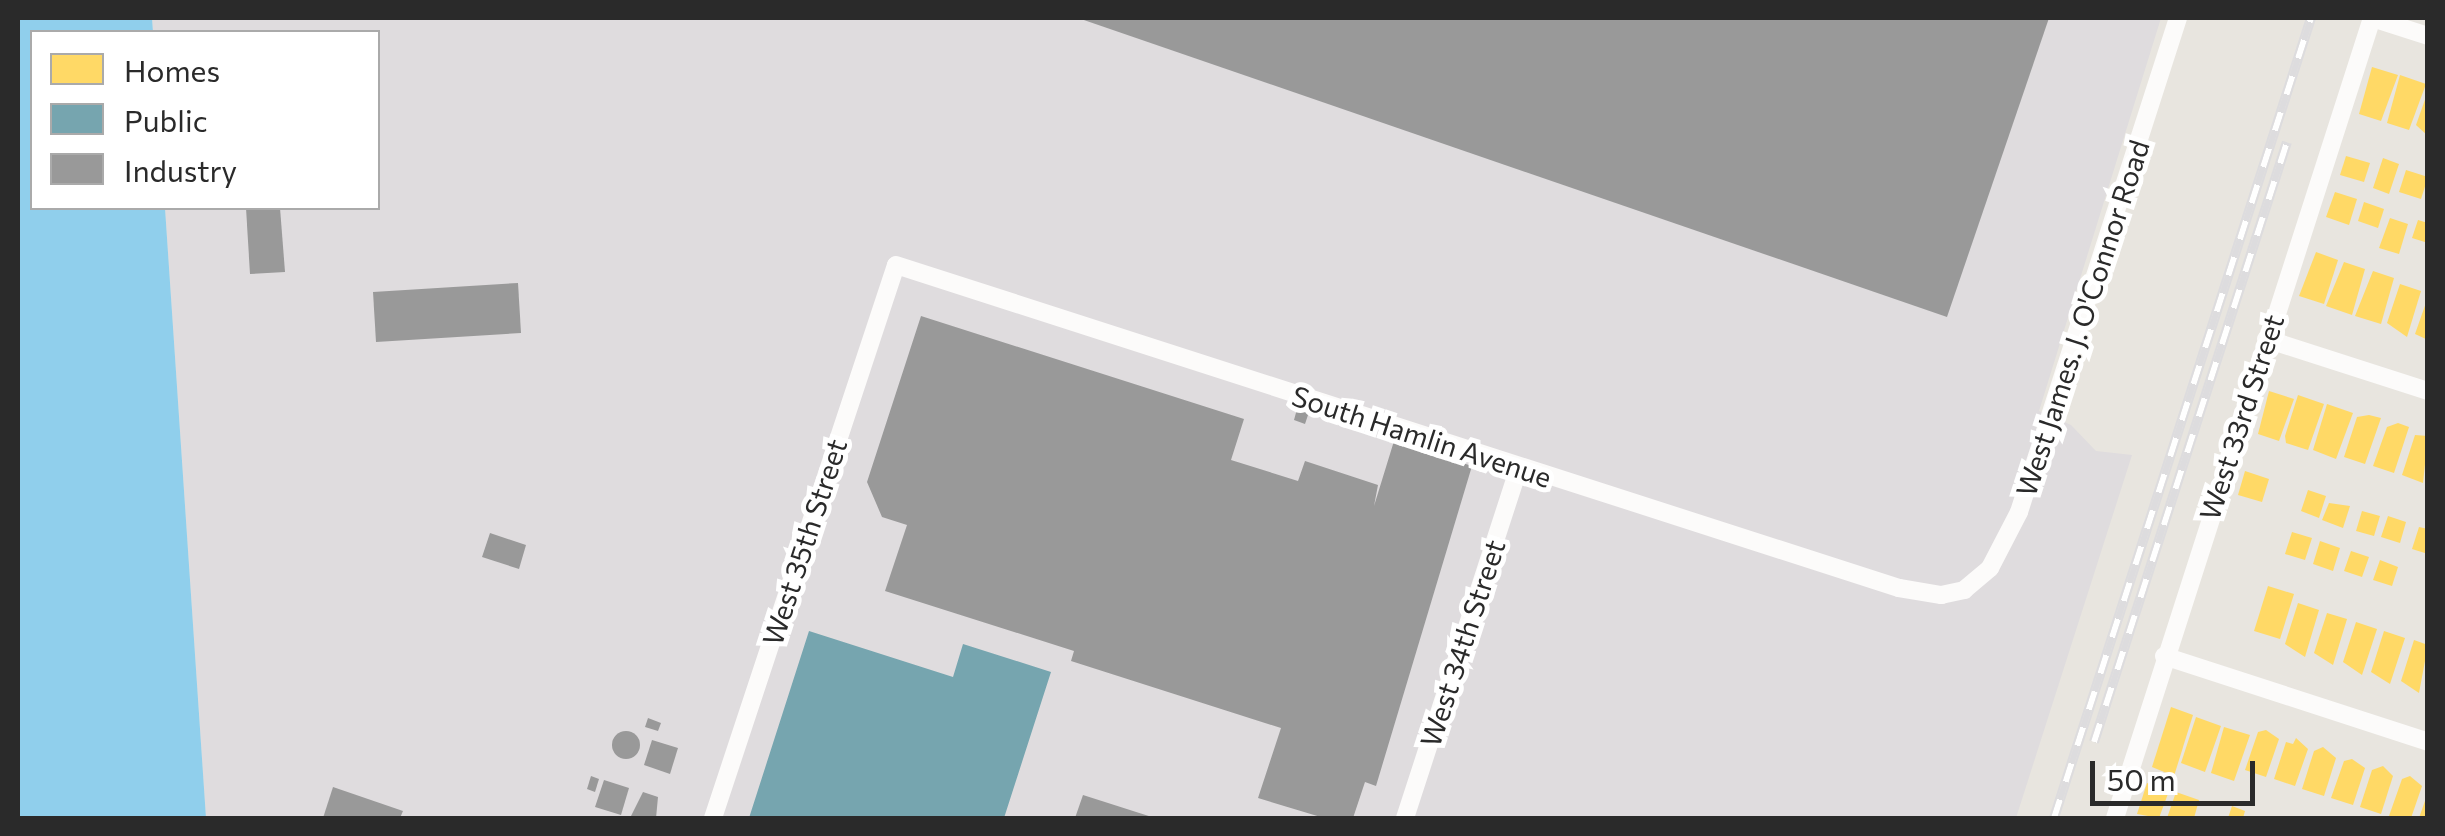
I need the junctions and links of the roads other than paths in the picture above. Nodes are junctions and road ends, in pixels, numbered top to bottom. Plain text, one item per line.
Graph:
1 (2178, 18) edge
2 (2372, 18) edge
3 (2428, 36) edge
4 (896, 265) joint
5 (2266, 339) junction
6 (2428, 391) edge
7 (1519, 467) junction
8 (1951, 593) joint
9 (2164, 656) junction
10 (2428, 742) edge
11 (712, 818) edge
12 (1404, 818) edge
13 (2115, 818) edge

1 - 8 street, West James. J. O'Connor Road
2 - 3 street
2 - 5 street, West 33rd Street
4 - 7 street, South Hamlin Avenue
4 - 11 street, West 35th Street
5 - 6 street
5 - 9 street, West 33rd Street
7 - 8 street, South Hamlin Avenue
7 - 12 street, West 34th Street
9 - 10 street
9 - 13 street, West 33rd Street

